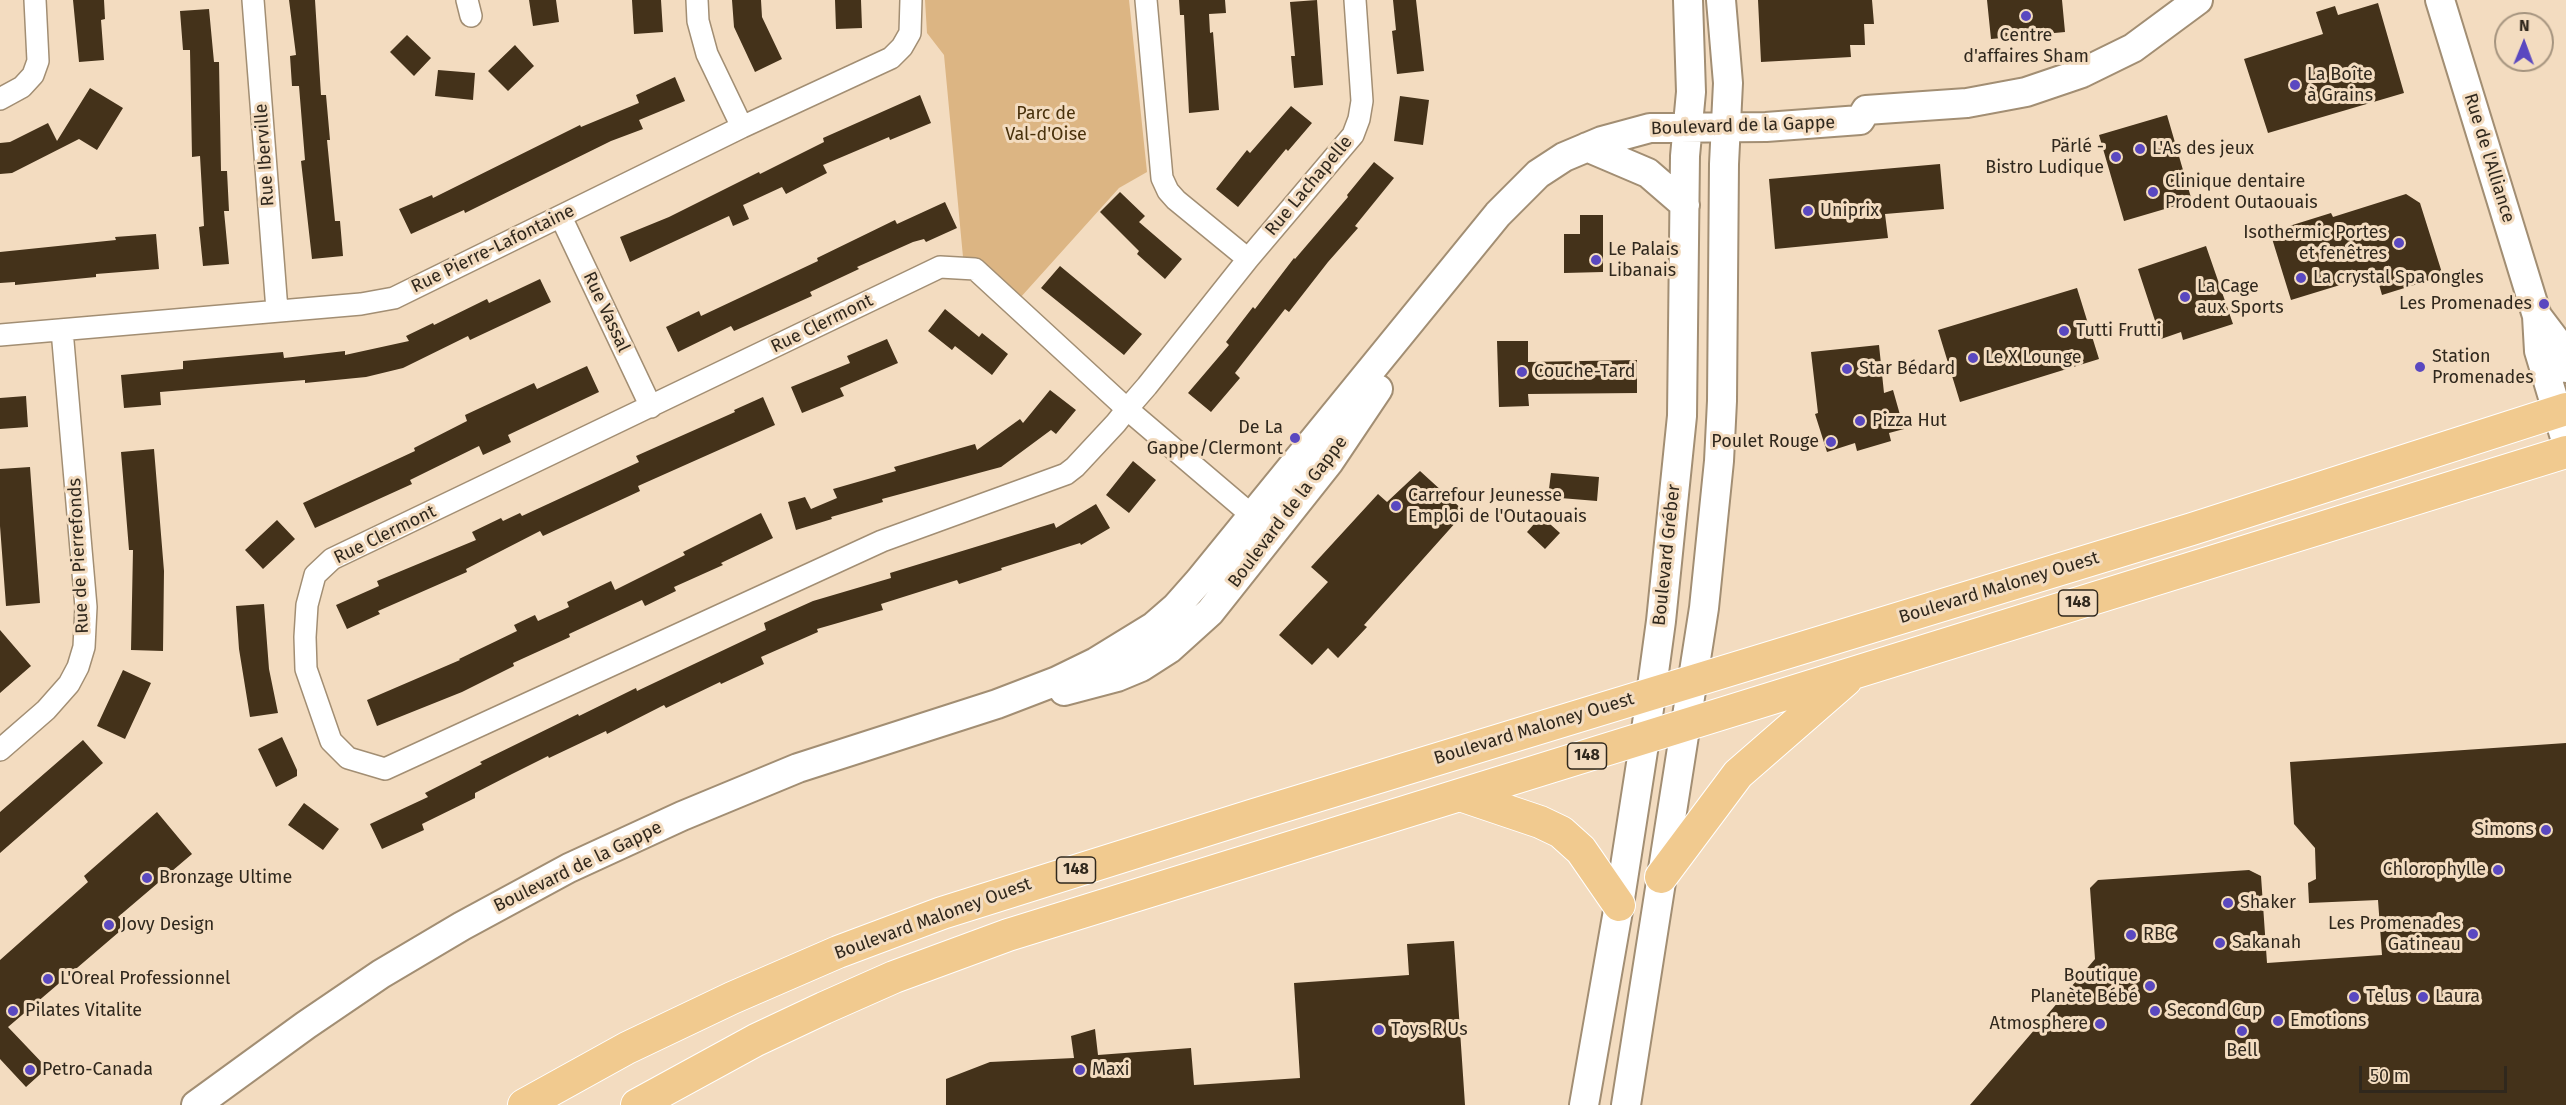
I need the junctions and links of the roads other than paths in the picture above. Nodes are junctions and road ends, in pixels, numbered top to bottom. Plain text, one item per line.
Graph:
1 (35, 0) edge
2 (253, 0) edge
3 (697, 0) edge
4 (911, 0) edge
5 (1146, 0) edge
6 (1354, 0) edge
7 (1688, 0) edge
8 (1722, 0) edge
9 (2198, 0) edge
10 (2440, 0) edge
11 (0, 99) edge
12 (1726, 126) junction
13 (742, 127) junction
14 (1689, 127) junction
15 (1587, 147) junction
16 (1685, 205) junction
17 (561, 217) junction
18 (1248, 260) junction
19 (277, 310) junction
20 (2537, 316) junction
21 (62, 330) junction
22 (0, 335) edge
23 (2566, 368) edge
24 (651, 407) junction
25 (1127, 409) junction
26 (2563, 420) edge
27 (2566, 452) edge
28 (1263, 525) junction
29 (1856, 672) junction
30 (1692, 681) junction
31 (1651, 694) junction
32 (1685, 725) junction
33 (1645, 738) junction
34 (0, 750) edge
35 (1460, 795) junction
36 (1661, 877) junction
37 (1619, 905) junction
38 (196, 1105) edge
39 (524, 1105) edge
40 (637, 1105) edge
41 (1584, 1105) edge
42 (1626, 1105) edge

1 - 11 street
2 - 19 street, Rue Iberville
3 - 13 street
4 - 13 street, Rue Pierre-Lafontaine
5 - 18 street
6 - 18 street, Rue Lachapelle
7 - 14 street, Boulevard Gréber
8 - 12 street
9 - 12 street, Boulevard de la Gappe
10 - 20 street, Rue de l'Alliance
12 - 14 street, Boulevard de la Gappe
12 - 30 street
13 - 17 street, Rue Pierre-Lafontaine
14 - 15 street, Boulevard de la Gappe
14 - 16 street, Boulevard Gréber
15 - 16 street
15 - 28 street, Boulevard de la Gappe
16 - 31 street, Boulevard Gréber
17 - 19 street, Rue Pierre-Lafontaine
17 - 24 street, Rue Vassal
18 - 25 street, Rue Lachapelle
19 - 21 street, Rue Pierre-Lafontaine
20 - 23 street, Rue de l'Alliance
20 - 26 street, Rue de l'Alliance
21 - 22 street, Rue Pierre-Lafontaine
21 - 34 street, Rue de Pierrefonds
24 - 25 street, Rue Clermont
24 - 25 street, Rue Clermont
25 - 28 street, Rue Clermont
26 - 30 main road, Boulevard Maloney Ouest / 148
27 - 29 main road, Boulevard Maloney Ouest / 148
28 - 38 street, Boulevard de la Gappe
29 - 32 main road, Boulevard Maloney Ouest / 148
29 - 36 main road
30 - 31 main road, Boulevard Maloney Ouest / 148
30 - 32 street
31 - 33 street, Boulevard Gréber
31 - 39 main road, Boulevard Maloney Ouest / 148
32 - 33 main road, Boulevard Maloney Ouest / 148
32 - 36 street
33 - 35 main road, Boulevard Maloney Ouest / 148
33 - 37 street, Boulevard Gréber
35 - 37 main road
35 - 40 main road, Boulevard Maloney Ouest / 148
36 - 42 street
37 - 41 street, Boulevard Gréber

